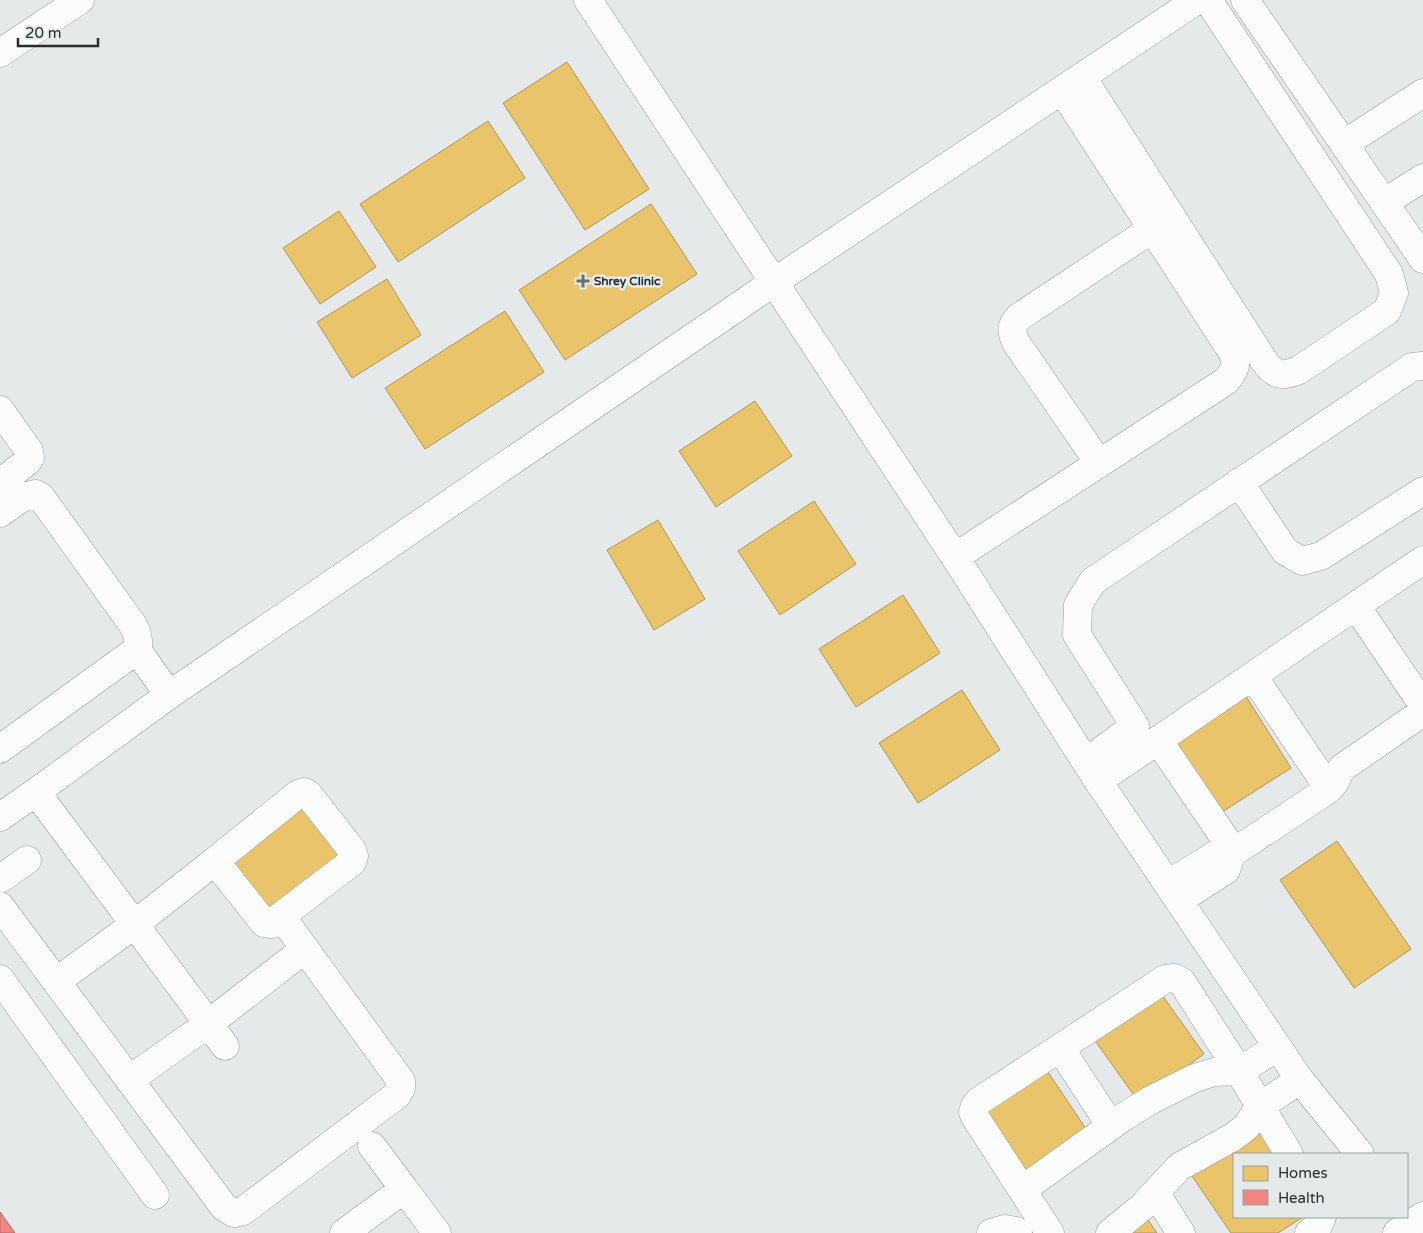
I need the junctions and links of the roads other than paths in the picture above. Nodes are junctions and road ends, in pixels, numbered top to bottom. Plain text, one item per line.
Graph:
1 (80, 0) edge
2 (588, 0) edge
3 (1197, 0) edge
4 (1208, 0) edge
5 (1245, 0) edge
6 (0, 53) edge
7 (1072, 84) junction
8 (1423, 93) edge
9 (1344, 144) junction
10 (1423, 178) edge
11 (1385, 202) junction
12 (1152, 229) junction
13 (1423, 258) edge
14 (774, 282) junction
15 (1423, 366) edge
16 (0, 410) edge
17 (1099, 463) junction
18 (1239, 482) junction
19 (0, 483) edge
20 (1423, 490) edge
21 (0, 513) edge
22 (955, 557) junction
23 (1423, 560) edge
24 (1356, 606) junction
25 (137, 650) junction
26 (1253, 676) junction
27 (169, 695) junction
28 (1423, 705) edge
29 (1423, 712) edge
30 (1158, 740) junction
31 (0, 749) edge
32 (1092, 771) junction
33 (1329, 789) junction
34 (36, 792) junction
35 (0, 817) edge
36 (1232, 853) junction
37 (27, 860) dead end
38 (215, 861) junction
39 (0, 880) edge
40 (1173, 892) junction
41 (0, 906) edge
42 (281, 916) junction
43 (135, 924) junction
44 (305, 949) junction
45 (0, 979) edge
46 (57, 981) junction
47 (208, 1024) junction
48 (225, 1046) dead end
49 (1278, 1047) junction
50 (1060, 1048) junction
51 (1239, 1070) junction
52 (129, 1080) junction
53 (1300, 1080) junction
54 (1260, 1106) junction
55 (1111, 1126) junction
56 (372, 1146) dead end
57 (1288, 1153) edge
58 (1359, 1153) edge
59 (404, 1189) junction
60 (1022, 1190) junction
61 (1156, 1194) junction
62 (155, 1195) dead end
63 (1322, 1218) edge
64 (344, 1233) edge
65 (437, 1233) edge
66 (991, 1233) edge
67 (1018, 1233) edge
68 (1050, 1233) edge
69 (1110, 1233) edge
70 (1181, 1233) edge
71 (1308, 1233) edge

1 - 6 street
2 - 14 street
3 - 7 street
4 - 7 street
5 - 9 street
7 - 12 street
7 - 14 street
8 - 9 street
9 - 11 street
10 - 11 street
11 - 13 street
12 - 17 street
12 - 17 street
14 - 22 street
14 - 27 street
15 - 18 street
16 - 19 street
17 - 22 street
18 - 20 street
18 - 32 street
21 - 25 street
22 - 32 street
23 - 24 street
24 - 26 street
24 - 28 street
25 - 27 street
25 - 31 street
26 - 30 street
26 - 33 street
27 - 34 street
29 - 33 street
30 - 32 street
30 - 36 street
32 - 40 street
33 - 36 street
34 - 35 street
34 - 43 street
36 - 40 street
37 - 39 street
38 - 42 street
38 - 42 street
38 - 43 street
40 - 49 street
41 - 46 street
42 - 44 street
43 - 46 street
43 - 47 street
44 - 47 street
44 - 52 street
45 - 62 street
46 - 52 street
47 - 48 street
47 - 52 street
49 - 51 street
49 - 53 street
50 - 51 street
50 - 55 street
50 - 60 street
51 - 54 street
51 - 55 street
53 - 54 street
53 - 58 street
54 - 57 street
54 - 61 street
55 - 60 street
56 - 59 street
59 - 64 street
59 - 65 street
60 - 68 street
61 - 69 street
61 - 70 street
63 - 71 street
66 - 67 street

